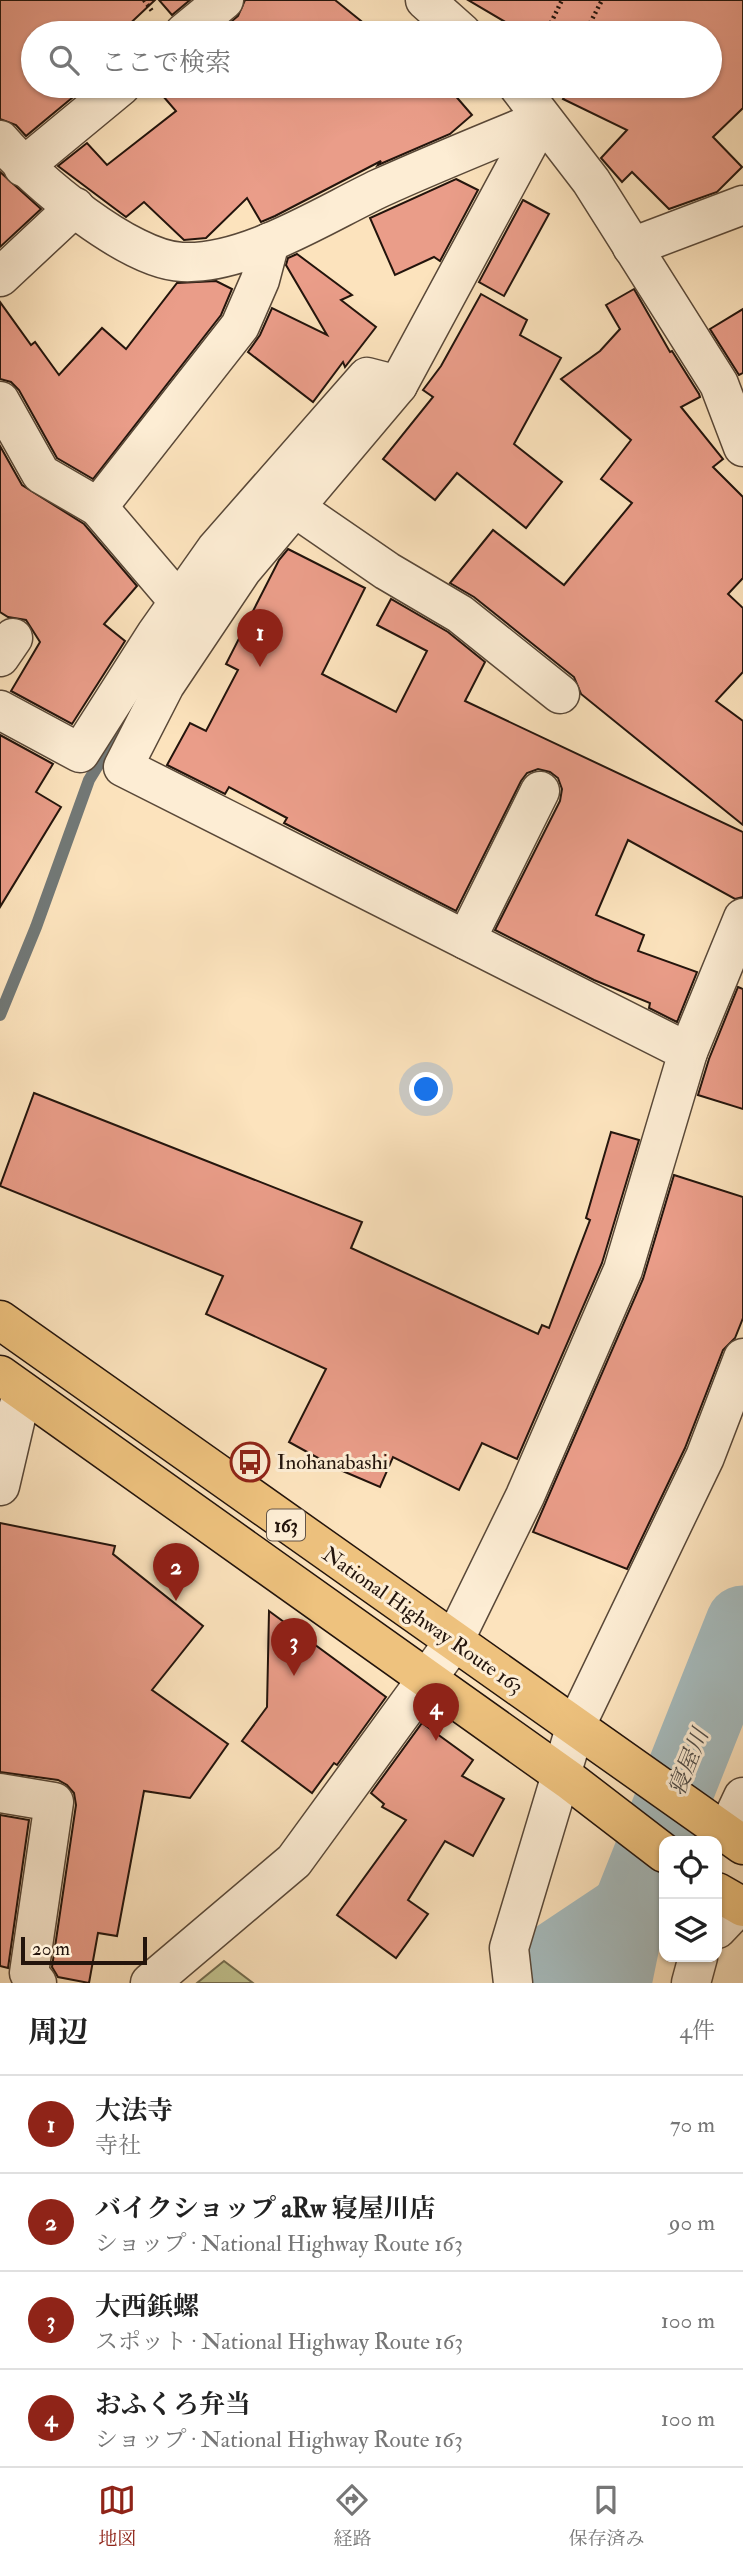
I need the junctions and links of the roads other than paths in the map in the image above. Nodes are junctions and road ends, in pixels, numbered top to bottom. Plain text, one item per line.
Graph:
1 (224, 0) edge
2 (425, 0) edge
3 (199, 21) edge
4 (449, 21) edge
5 (101, 98) edge
6 (526, 98) edge
7 (541, 120) junction
8 (11, 153) edge
9 (743, 205) edge
10 (75, 207) junction
11 (270, 242) junction
12 (632, 247) junction
13 (0, 277) edge
14 (398, 385) junction
15 (0, 401) edge
16 (743, 447) edge
17 (98, 507) junction
18 (294, 507) junction
19 (179, 602) junction
20 (560, 694) dead end
21 (0, 710) edge
22 (540, 791) dead end
23 (743, 918) edge
24 (466, 940) junction
25 (688, 1052) junction
26 (0, 1320) edge
27 (743, 1359) edge
28 (11, 1383) edge
29 (0, 1486) edge
30 (453, 1643) junction
31 (426, 1680) junction
32 (576, 1725) junction
33 (565, 1777) junction
34 (0, 1793) edge
35 (743, 1797) edge
36 (735, 1839) edge
37 (659, 1849) edge
38 (697, 1962) edge
39 (37, 1983) edge
40 (150, 1983) edge
41 (513, 1983) edge
42 (691, 1983) edge

1 - 3 street
2 - 4 street
5 - 8 street
6 - 7 street
7 - 11 street
7 - 12 street
7 - 14 street
8 - 10 street
9 - 12 street
10 - 11 street
10 - 13 street
11 - 17 street
12 - 16 street
14 - 18 street
14 - 19 street
15 - 17 street
17 - 19 street
18 - 20 street
18 - 24 street
19 - 21 street
22 - 24 street
23 - 25 street
24 - 25 street
25 - 30 street
26 - 30 highway, National Highway Route 163 / 163
27 - 32 street
28 - 29 street
28 - 31 highway, 163
30 - 31 street
30 - 32 highway, National Highway Route 163 / 163
31 - 33 highway, 163
31 - 40 street
32 - 33 street
32 - 36 highway, National Highway Route 163 / 163
33 - 37 highway, 163
33 - 41 street
34 - 39 street
35 - 36 street
38 - 42 street

